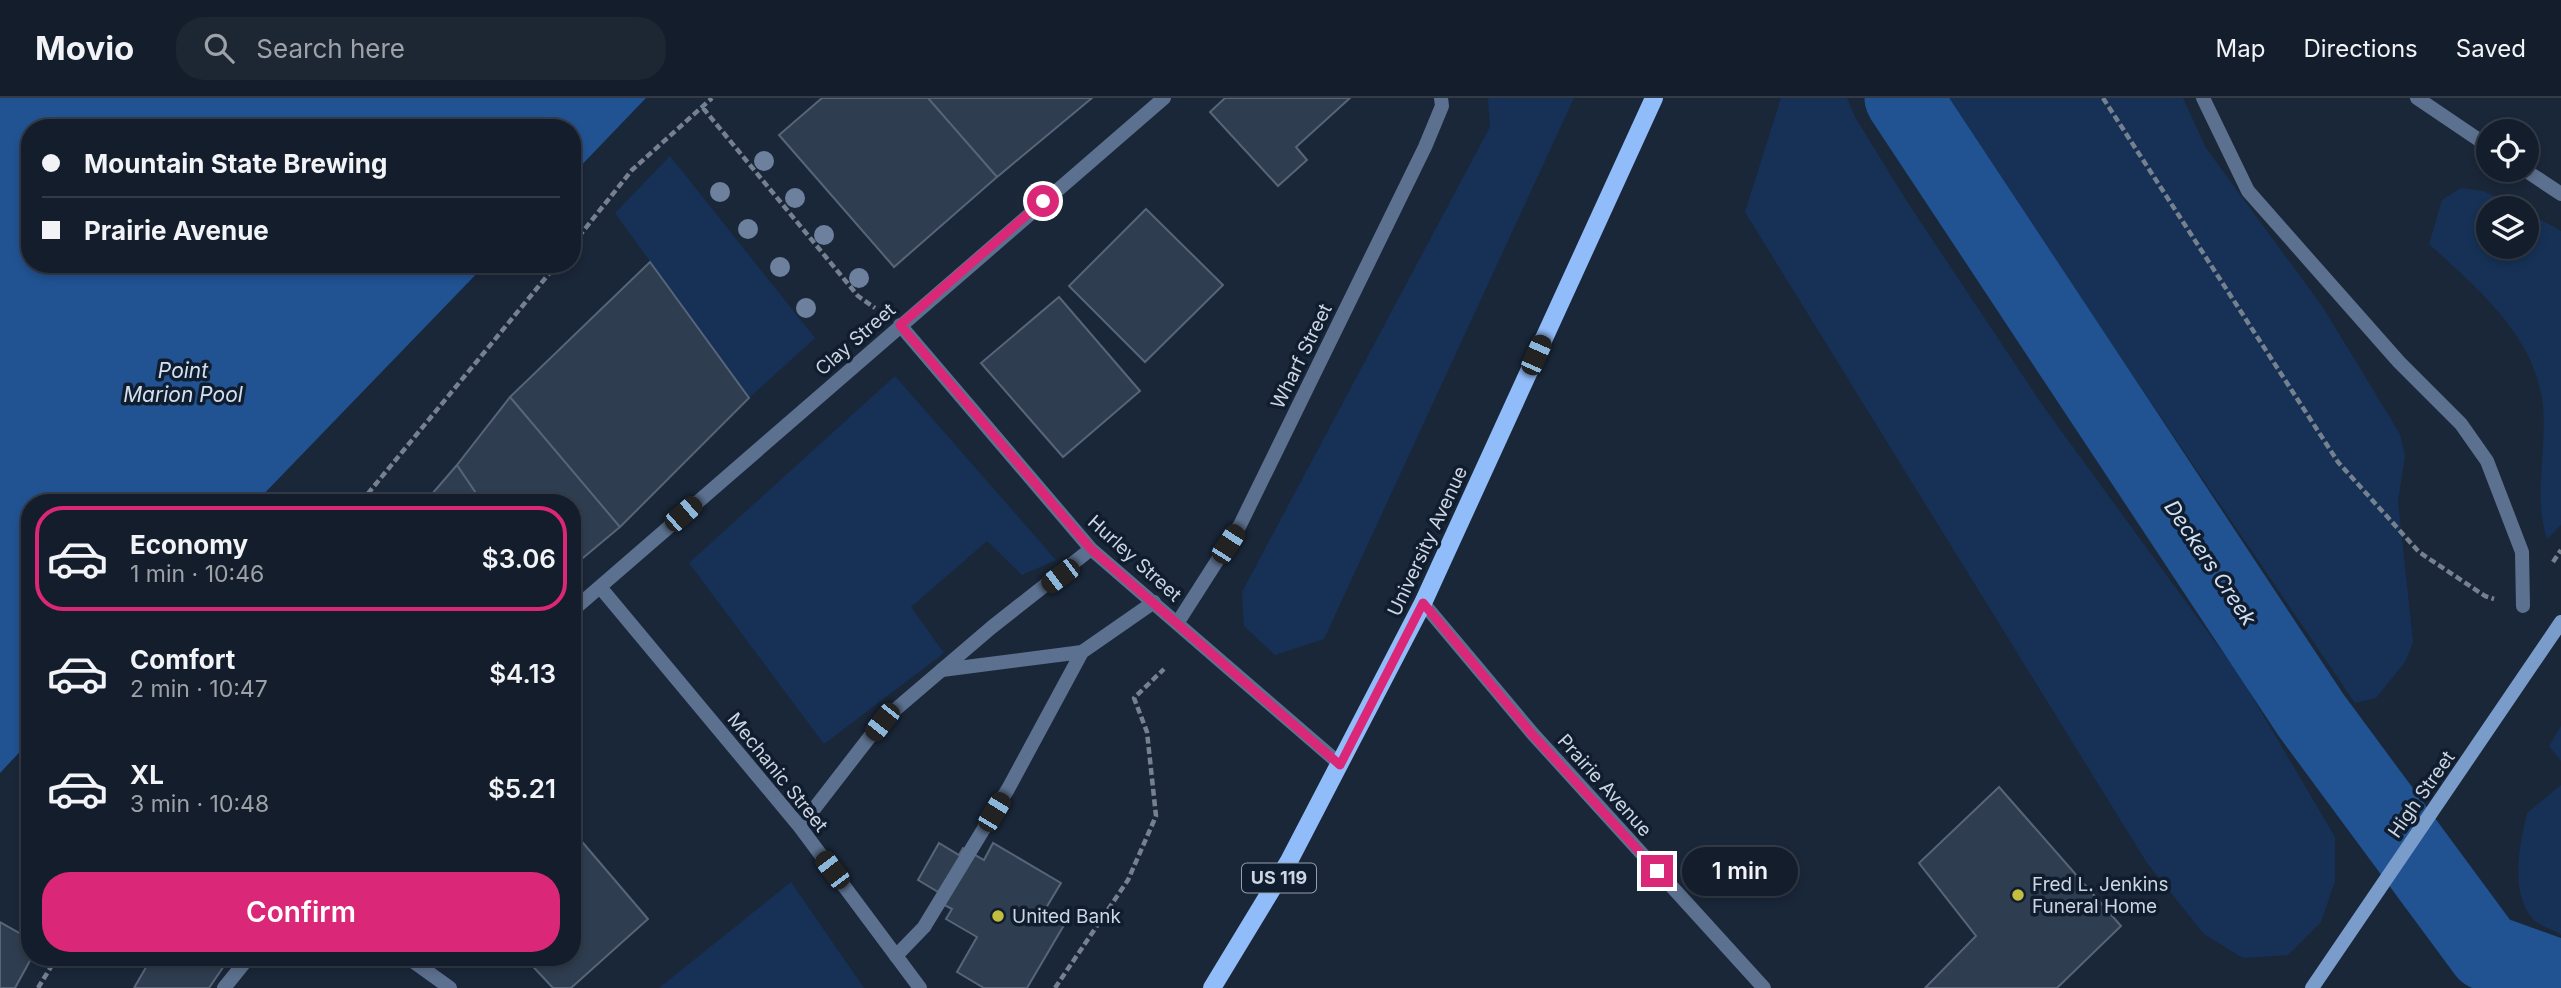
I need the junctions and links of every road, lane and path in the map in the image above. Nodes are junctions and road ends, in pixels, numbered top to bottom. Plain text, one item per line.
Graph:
1 (712, 98) edge
2 (1164, 98) edge
3 (1441, 98) edge
4 (2103, 98) edge
5 (2203, 98) edge
6 (2417, 98) edge
7 (1652, 103) edge
8 (703, 108) junction
9 (2476, 138) edge
10 (2539, 179) edge
11 (2561, 194) edge
12 (581, 234) edge
13 (550, 273) edge
14 (900, 325) junction
15 (368, 494) edge
16 (1091, 549) junction
17 (600, 587) junction
18 (1154, 602) junction
19 (581, 603) edge
20 (1423, 603) junction
21 (2523, 606) joint
22 (1178, 622) junction
23 (2561, 622) edge
24 (1082, 652) junction
25 (1164, 669) dead end
26 (942, 670) junction
27 (1340, 765) junction
28 (800, 827) junction
29 (896, 956) junction
30 (51, 966) edge
31 (242, 966) edge
32 (419, 966) edge
33 (38, 988) edge
34 (224, 988) edge
35 (450, 988) edge
36 (920, 988) edge
37 (1055, 988) edge
38 (1212, 988) edge
39 (1764, 988) edge
40 (2312, 988) edge

1 - 8 path
2 - 14 street, Clay Street
3 - 22 street, Wharf Street
4 - 21 path
5 - 21 street
6 - 9 street
7 - 20 main road, University Avenue / US 119
8 - 12 path
8 - 14 path
10 - 11 street
13 - 15 path
14 - 16 street, Hurley Street
14 - 17 street, Clay Street
16 - 18 street, Hurley Street
16 - 26 street
17 - 19 street, Clay Street
17 - 28 street, Mechanic Street
18 - 22 street, Hurley Street
18 - 24 street
20 - 27 main road, University Avenue / US 119
20 - 39 street, Prairie Avenue
22 - 27 street, Hurley Street
23 - 40 street, High Street, bridge
24 - 26 street
24 - 29 street
25 - 37 path
26 - 28 street
27 - 38 main road, University Avenue / US 119
28 - 29 street, Mechanic Street
29 - 36 street, Mechanic Street
30 - 33 path
31 - 34 street
32 - 35 street

